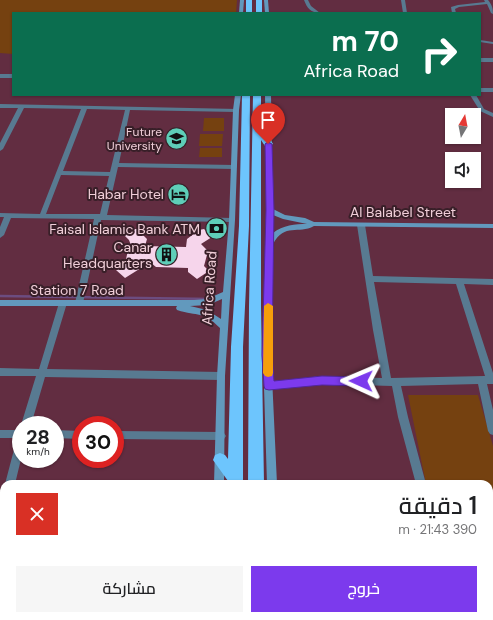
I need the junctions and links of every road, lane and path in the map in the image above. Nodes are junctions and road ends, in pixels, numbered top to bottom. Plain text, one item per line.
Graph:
1 (242, 0) edge
2 (249, 0) edge
3 (259, 0) edge
4 (266, 0) edge
5 (306, 0) edge
6 (403, 0) edge
7 (487, 2) edge
8 (241, 12) edge
9 (249, 12) edge
10 (259, 12) edge
11 (267, 12) edge
12 (317, 12) edge
13 (405, 12) edge
14 (454, 12) edge
15 (493, 13) edge
16 (481, 41) edge
17 (493, 43) edge
18 (481, 60) edge
19 (493, 60) edge
20 (0, 76) edge
21 (12, 76) edge
22 (481, 90) edge
23 (493, 90) edge
24 (245, 96) edge
25 (268, 96) edge
26 (474, 96) edge
27 (0, 106) edge
28 (22, 106) junction
29 (85, 107) junction
30 (128, 108) junction
31 (236, 110) junction
32 (493, 115) edge
33 (258, 125) junction
34 (268, 144) junction
35 (0, 149) edge
36 (114, 165) junction
37 (234, 167) junction
38 (59, 173) junction
39 (112, 174) junction
40 (270, 210) junction
41 (0, 215) edge
42 (9, 215) junction
43 (42, 216) junction
44 (101, 217) junction
45 (232, 220) junction
46 (312, 224) junction
47 (361, 226) junction
48 (493, 226) edge
49 (0, 235) edge
50 (269, 243) junction
51 (369, 280) junction
52 (459, 282) junction
53 (493, 282) edge
54 (226, 294) junction
55 (0, 303) edge
56 (63, 303) junction
57 (79, 303) junction
58 (153, 304) junction
59 (224, 327) junction
60 (0, 372) edge
61 (43, 372) junction
62 (221, 376) junction
63 (489, 380) edge
64 (392, 382) junction
65 (269, 386) junction
66 (29, 416) edge
67 (493, 431) edge
68 (0, 434) edge
69 (12, 434) edge
70 (124, 435) edge
71 (221, 436) junction
72 (220, 460) junction
73 (14, 468) edge
74 (11, 480) edge
75 (219, 480) edge
76 (234, 480) edge
77 (235, 480) edge
78 (256, 480) edge
79 (272, 480) edge
80 (420, 480) edge

1 - 8 street
2 - 9 highway
3 - 10 highway
4 - 11 street
5 - 12 street
6 - 13 street
7 - 14 street
7 - 15 street
16 - 17 street
18 - 19 street
20 - 21 street
22 - 23 street
24 - 31 street, Africa Road
24 - 33 highway
24 - 77 highway
25 - 34 street
26 - 32 street
27 - 28 street
28 - 29 street
28 - 35 street
29 - 30 street
29 - 38 street
30 - 31 street
30 - 36 street
31 - 37 street, Africa Road
33 - 34 highway
33 - 78 highway
34 - 40 street
36 - 37 street
36 - 39 street
37 - 45 street, Africa Road
38 - 39 street
38 - 43 street
39 - 44 street
40 - 46 street, Al Balabel Street
40 - 50 street
41 - 42 street
42 - 43 street
42 - 49 street
43 - 44 street
44 - 45 street
44 - 57 street
45 - 54 street, Africa Road
46 - 47 street, Al Balabel Street
46 - 50 street, Al Balabel Street
47 - 48 street, Al Balabel Street
47 - 51 street
50 - 65 street
51 - 52 street
51 - 64 street
52 - 53 street
52 - 63 street
54 - 58 street
54 - 59 street, Africa Road
55 - 56 street, Station 7 Road
56 - 57 street, Station 7 Road
56 - 61 street
57 - 58 street, Station 7 Road
58 - 59 street
59 - 62 street, Africa Road
60 - 61 street
61 - 62 street
61 - 66 street
62 - 71 street, Africa Road
63 - 64 street
63 - 67 street
64 - 65 street
64 - 80 street
65 - 79 street
68 - 69 street
70 - 71 street
71 - 72 street, Africa Road
72 - 75 street, Africa Road
72 - 76 highway
73 - 74 street

